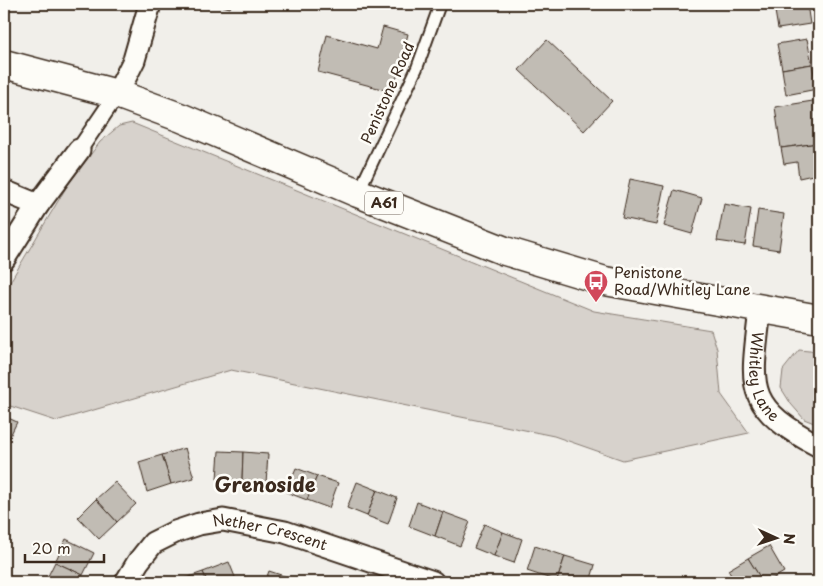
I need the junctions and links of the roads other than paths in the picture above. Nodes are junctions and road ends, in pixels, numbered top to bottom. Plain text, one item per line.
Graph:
1 (150, 4) edge
2 (440, 4) edge
3 (4, 64) edge
4 (117, 94) junction
5 (79, 150) joint
6 (4, 191) edge
7 (358, 192) junction
8 (38, 205) junction
9 (4, 259) edge
10 (760, 310) junction
11 (819, 319) edge
12 (819, 446) edge
13 (126, 582) edge
14 (433, 582) edge

1 - 4 street
2 - 7 lane, Penistone Road
3 - 4 highway, A61
4 - 5 street
4 - 7 highway, A61
5 - 8 street
6 - 8 street
7 - 10 highway, A61
8 - 9 street
10 - 11 highway, A61
10 - 12 street, Whitley Lane
13 - 14 street, Nether Crescent

